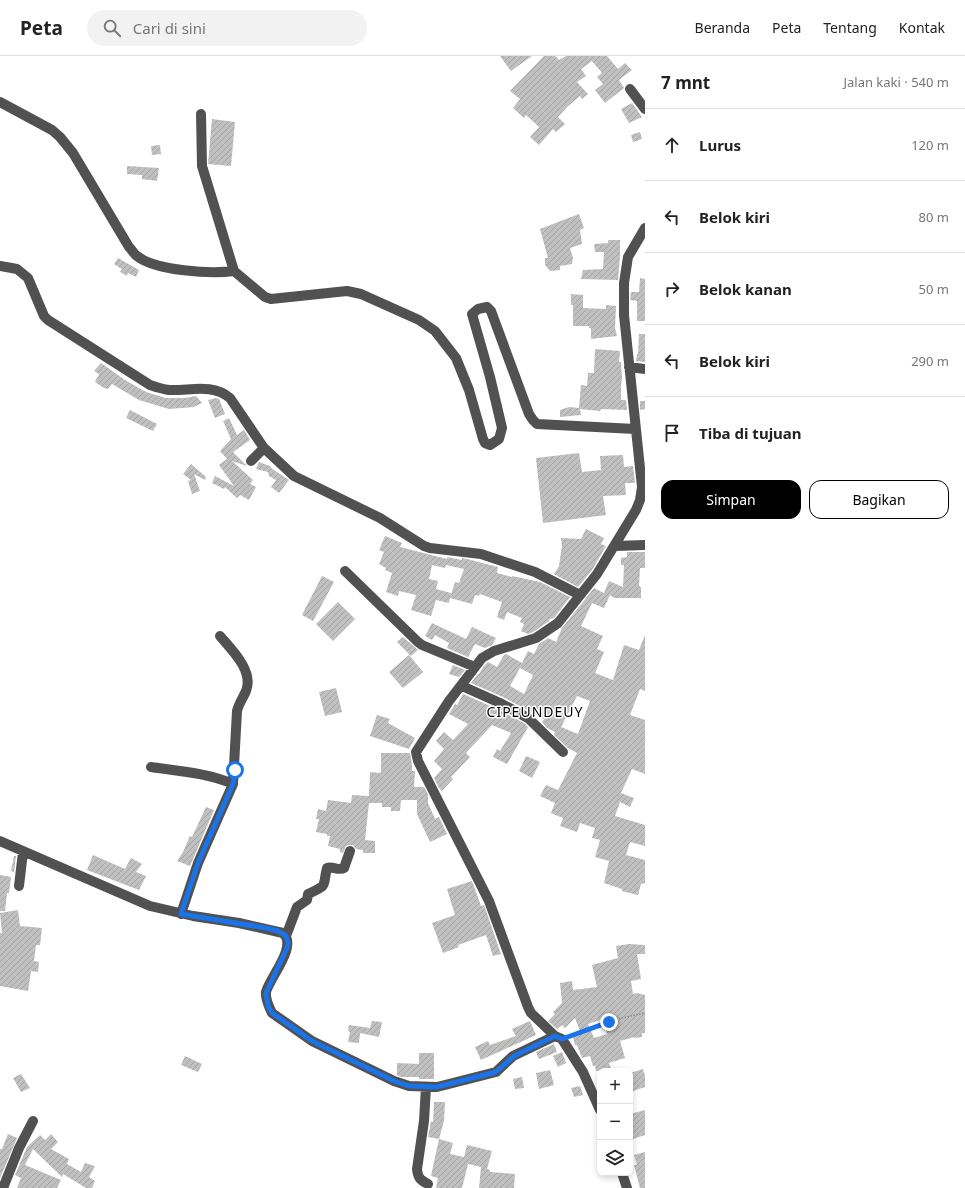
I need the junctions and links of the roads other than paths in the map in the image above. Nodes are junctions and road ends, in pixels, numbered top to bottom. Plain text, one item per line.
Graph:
1 (630, 89) dead end
2 (0, 102) edge
3 (645, 110) edge
4 (201, 114) dead end
5 (645, 228) edge
6 (0, 266) edge
7 (234, 271) junction
8 (629, 367) junction
9 (645, 369) edge
10 (635, 429) junction
11 (264, 448) junction
12 (251, 461) dead end
13 (645, 545) edge
14 (615, 546) junction
15 (345, 570) dead end
16 (580, 595) junction
17 (220, 636) dead end
18 (475, 668) junction
19 (462, 686) junction
20 (563, 752) dead end
21 (151, 767) dead end
22 (233, 784) junction
23 (0, 841) edge
24 (350, 851) dead end
25 (23, 852) junction
26 (19, 886) dead end
27 (181, 914) junction
28 (286, 936) junction
29 (559, 1038) junction
30 (426, 1087) junction
31 (597, 1104) edge
32 (33, 1121) dead end
33 (623, 1176) edge
34 (428, 1184) dead end
35 (3, 1188) edge
36 (627, 1188) edge

1 - 3 street
2 - 7 street
4 - 7 street
5 - 8 street
6 - 11 street
7 - 10 street
8 - 9 street
8 - 10 street
10 - 14 street
11 - 12 street
11 - 16 street
13 - 14 street
14 - 16 street
15 - 18 street
16 - 18 street
17 - 22 street
18 - 19 street
19 - 20 street
19 - 29 street
21 - 22 street
22 - 27 street
23 - 25 street
24 - 28 street
25 - 26 street
25 - 27 street
27 - 28 street
28 - 30 street
29 - 30 street
29 - 31 street
30 - 34 street
32 - 35 street
33 - 36 street

